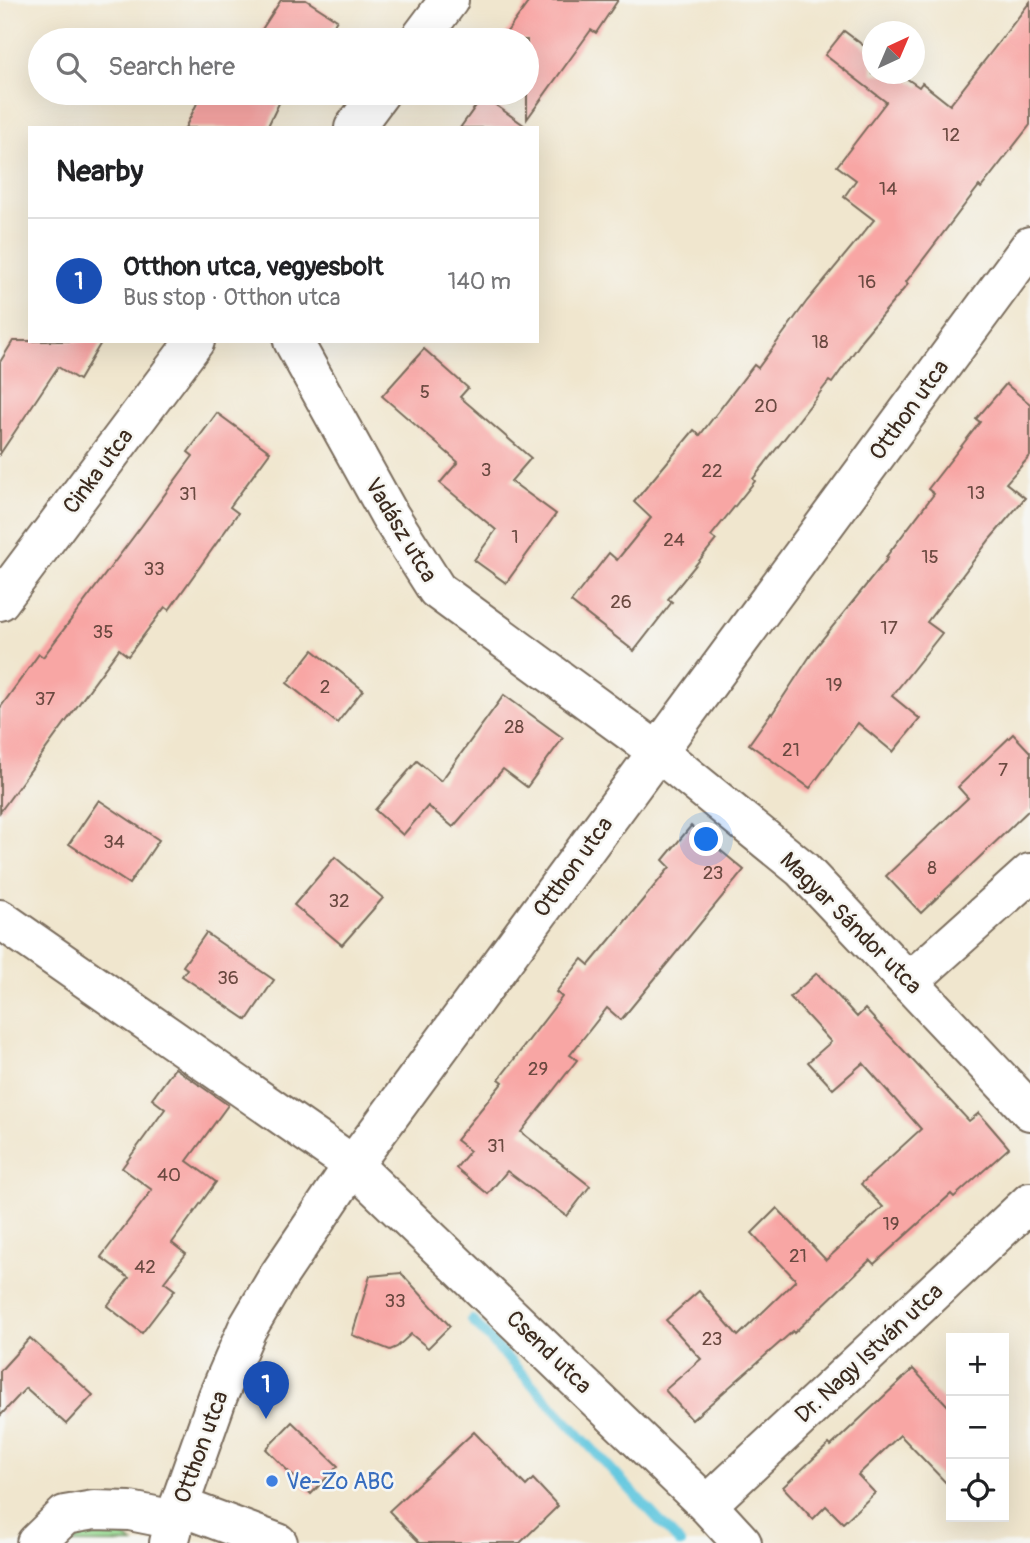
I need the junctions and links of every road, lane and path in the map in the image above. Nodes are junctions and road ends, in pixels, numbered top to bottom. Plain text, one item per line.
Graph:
1 (449, 0) edge
2 (428, 28) edge
3 (371, 105) edge
4 (355, 126) edge
5 (1030, 246) edge
6 (194, 343) edge
7 (294, 343) edge
8 (0, 601) edge
9 (658, 752) junction
10 (1030, 873) edge
11 (0, 919) edge
12 (910, 981) junction
13 (1030, 1111) edge
14 (353, 1165) junction
15 (1030, 1202) edge
16 (707, 1505) junction
17 (174, 1523) edge
18 (36, 1543) edge
19 (278, 1543) edge
20 (742, 1543) edge

1 - 2 street
3 - 4 street
5 - 9 street, Otthon utca
6 - 8 street, Cinka utca
7 - 9 street, Vadász utca
9 - 12 street, Magyar Sándor utca
9 - 14 street, Otthon utca
10 - 12 street
11 - 14 street, Csend utca
12 - 13 street, Magyar Sándor utca
14 - 16 street, Csend utca
14 - 17 street, Otthon utca
15 - 16 street, Dr. Nagy István utca
16 - 20 street, Csend utca
17 - 18 street, Otthon utca
17 - 19 street

